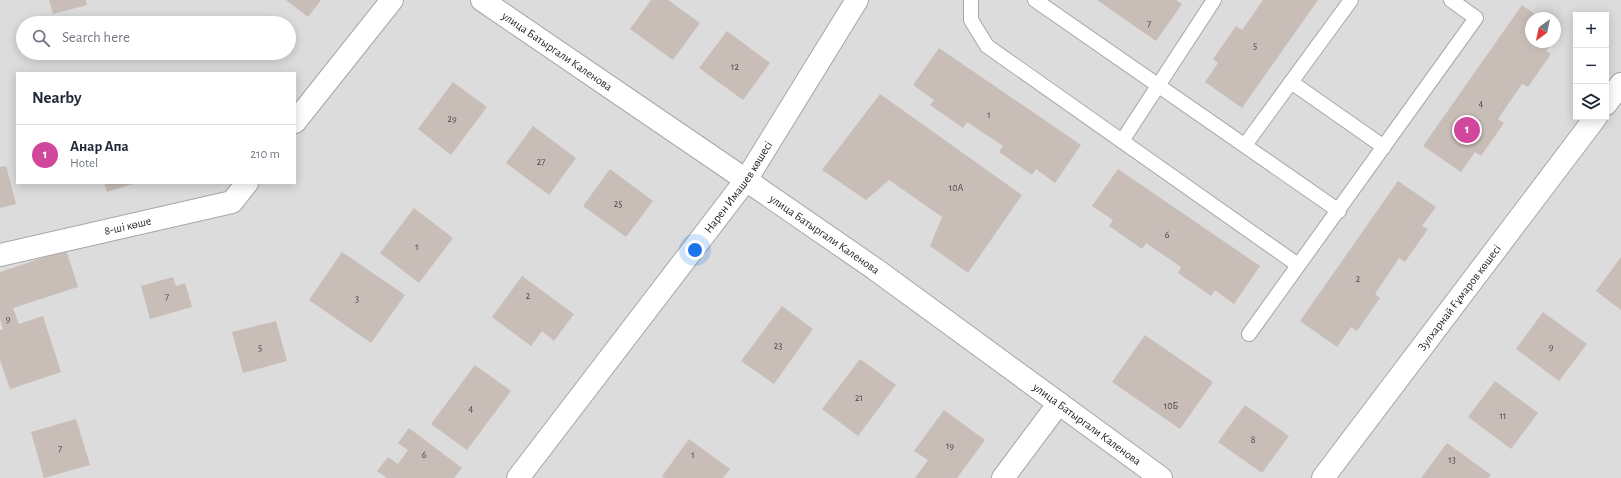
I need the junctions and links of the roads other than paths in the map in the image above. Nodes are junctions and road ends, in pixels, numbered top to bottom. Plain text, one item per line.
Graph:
1 (392, 0) edge
2 (482, 0) edge
3 (857, 0) edge
4 (970, 0) edge
5 (1035, 0) edge
6 (1214, 0) edge
7 (1350, 0) edge
8 (1451, 0) edge
9 (1290, 82) junction
10 (1621, 84) edge
11 (1158, 85) junction
12 (1609, 100) edge
13 (1594, 120) edge
14 (296, 121) edge
15 (1122, 141) junction
16 (1245, 145) junction
17 (1384, 147) junction
18 (746, 180) junction
19 (246, 184) edge
20 (1339, 211) junction
21 (0, 256) edge
22 (1298, 265) junction
23 (1249, 334) dead end
24 (1059, 403) junction
25 (518, 478) edge
26 (1003, 478) edge
27 (1161, 478) edge
28 (1323, 478) edge

1 - 14 street
2 - 18 street, улица Батыргали Каленова
3 - 18 street, Нарен Имашев көшесi
4 - 15 lane
5 - 11 lane
6 - 11 lane
7 - 9 lane
8 - 17 lane
9 - 16 lane
9 - 17 lane
10 - 12 street
11 - 15 lane
11 - 16 lane
13 - 28 street, Зулхарнай Ғұмаров көшесі
15 - 22 lane
16 - 20 lane
17 - 20 lane
18 - 24 street, улица Батыргали Каленова
18 - 25 street, Нарен Имашев көшесi
19 - 21 street, 8-шi көше
20 - 22 lane
22 - 23 lane
24 - 26 street
24 - 27 street, улица Батыргали Каленова

